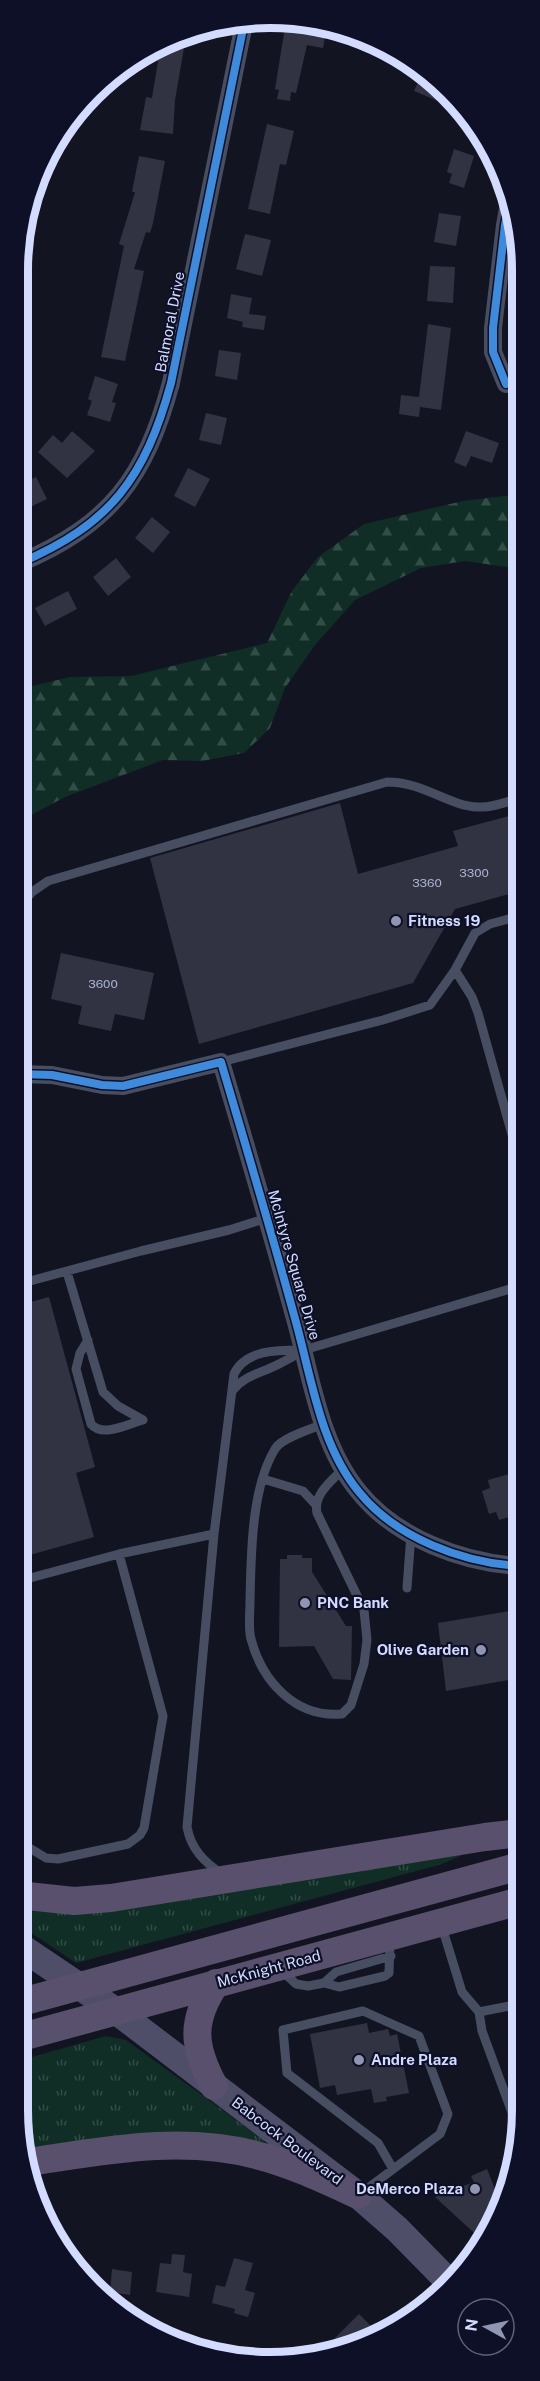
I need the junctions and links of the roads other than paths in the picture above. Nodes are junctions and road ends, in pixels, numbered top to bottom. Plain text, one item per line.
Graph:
1 (243, 30) edge
2 (506, 219) edge
3 (506, 384) dead end
4 (28, 559) edge
5 (512, 800) edge
6 (28, 896) edge
7 (512, 918) edge
8 (455, 970) junction
9 (221, 1062) junction
10 (28, 1074) edge
11 (512, 1134) edge
12 (267, 1218) junction
13 (68, 1272) junction
14 (28, 1282) edge
15 (512, 1288) edge
16 (88, 1340) junction
17 (304, 1350) junction
18 (232, 1392) junction
19 (323, 1424) junction
20 (343, 1469) junction
21 (263, 1479) junction
22 (315, 1504) junction
23 (214, 1534) junction
24 (411, 1534) junction
25 (119, 1554) junction
26 (512, 1565) edge
27 (28, 1579) edge
28 (407, 1588) dead end
29 (512, 1834) edge
30 (28, 1847) edge
31 (512, 1868) edge
32 (229, 1878) junction
33 (28, 1896) edge
34 (512, 1903) edge
35 (441, 1922) junction
36 (390, 1946) junction
37 (28, 1952) edge
38 (277, 1966) junction
39 (216, 1983) junction
40 (324, 1983) junction
41 (78, 1986) junction
42 (28, 1999) edge
43 (512, 2006) edge
44 (116, 2011) junction
45 (479, 2012) junction
46 (28, 2035) edge
47 (214, 2086) junction
48 (512, 2112) edge
49 (34, 2161) edge
50 (393, 2169) junction
51 (358, 2195) junction
52 (445, 2278) edge

1 - 4 street, Balmoral Drive
2 - 3 street
5 - 6 lane
7 - 8 lane
8 - 9 lane
8 - 11 lane
9 - 10 street
9 - 12 street, McIntyre Square Drive
12 - 13 lane
12 - 17 street, McIntyre Square Drive
13 - 14 lane
13 - 16 lane
15 - 17 lane
16 - 16 lane
17 - 18 lane
17 - 18 lane
17 - 19 street, McIntyre Square Drive
18 - 23 lane
19 - 20 street, McIntyre Square Drive
19 - 21 lane
20 - 22 lane
20 - 24 street, McIntyre Square Drive
21 - 22 lane
21 - 22 lane
23 - 25 lane
23 - 32 lane
24 - 26 street, McIntyre Square Drive
24 - 28 lane
25 - 27 lane
25 - 30 lane
29 - 32 highway
31 - 41 highway
32 - 33 highway
34 - 35 highway, McKnight Road
35 - 36 highway, McKnight Road
35 - 45 lane
36 - 38 highway, McKnight Road
36 - 40 lane
36 - 40 lane
37 - 41 main road, Babcock Boulevard
38 - 39 highway, McKnight Road
38 - 40 lane
39 - 44 highway, McKnight Road
39 - 47 highway
41 - 42 highway
41 - 44 main road, Babcock Boulevard
43 - 45 lane
44 - 46 highway, McKnight Road
44 - 47 main road, Babcock Boulevard
45 - 48 lane
47 - 51 main road, Babcock Boulevard
49 - 51 highway
50 - 50 lane
50 - 51 lane
51 - 52 main road, Babcock Boulevard

